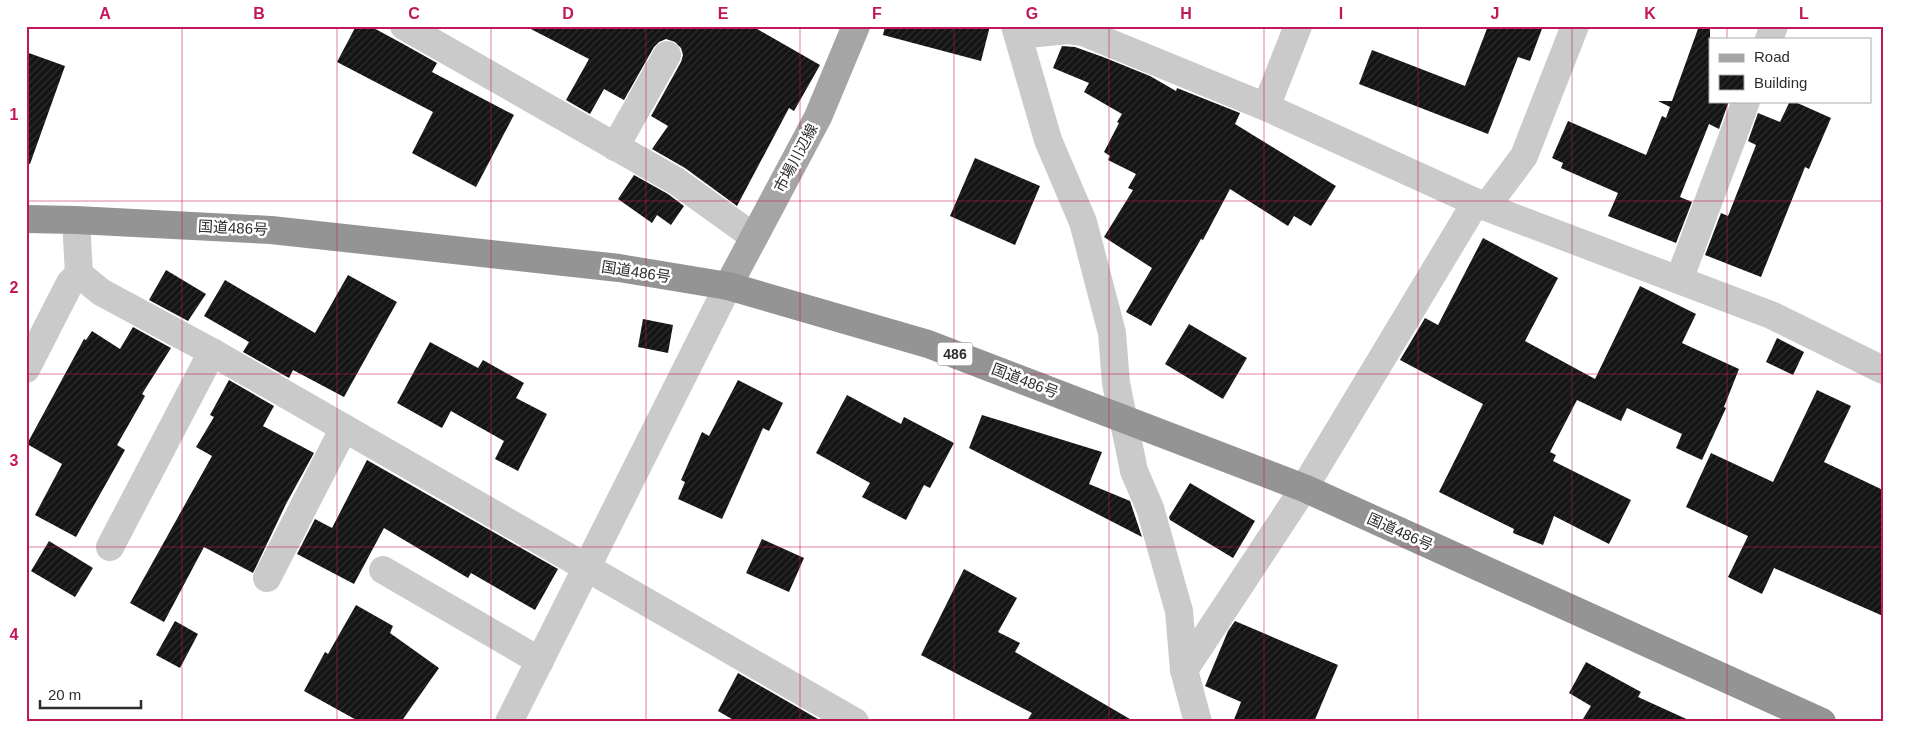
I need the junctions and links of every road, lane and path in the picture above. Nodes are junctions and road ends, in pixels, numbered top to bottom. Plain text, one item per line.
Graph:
1 (856, 26) edge
2 (1298, 26) edge
3 (1575, 26) edge
4 (1774, 26) edge
5 (1017, 30) edge
6 (421, 31) edge
7 (1769, 38) edge
8 (667, 55) dead end
9 (1746, 102) edge
10 (1266, 107) junction
11 (615, 147) junction
12 (1481, 205) junction
13 (26, 219) edge
14 (76, 220) junction
15 (754, 237) junction
16 (79, 274) junction
17 (1679, 280) junction
18 (728, 286) junction
19 (212, 352) junction
20 (26, 370) edge
21 (1883, 370) edge
22 (1124, 418) junction
23 (344, 428) junction
24 (1304, 488) junction
25 (110, 547) dead end
26 (586, 569) junction
27 (383, 570) dead end
28 (267, 578) dead end
29 (540, 661) junction
30 (1184, 670) junction
31 (1813, 720) edge
32 (509, 722) edge
33 (855, 722) edge
34 (1198, 722) edge

1 - 15 main road, 市場川辺線
2 - 10 street
3 - 12 street
4 - 7 street
5 - 10 street
5 - 22 street
6 - 11 street
8 - 11 street
9 - 17 street
10 - 12 street
11 - 15 street
12 - 17 street
12 - 24 street
13 - 14 highway, 国道486号 / 486
14 - 16 street
14 - 18 highway, 国道486号 / 486
15 - 18 main road, 市場川辺線
16 - 19 street
16 - 20 street
17 - 21 street
18 - 22 highway, 国道486号 / 486
18 - 26 street
19 - 23 street
19 - 25 street
22 - 24 highway, 国道486号 / 486
22 - 30 street
23 - 26 street
23 - 28 street
24 - 30 street
24 - 31 highway, 国道486号 / 486
26 - 29 street
26 - 33 street
27 - 29 street
29 - 32 street
30 - 34 street

